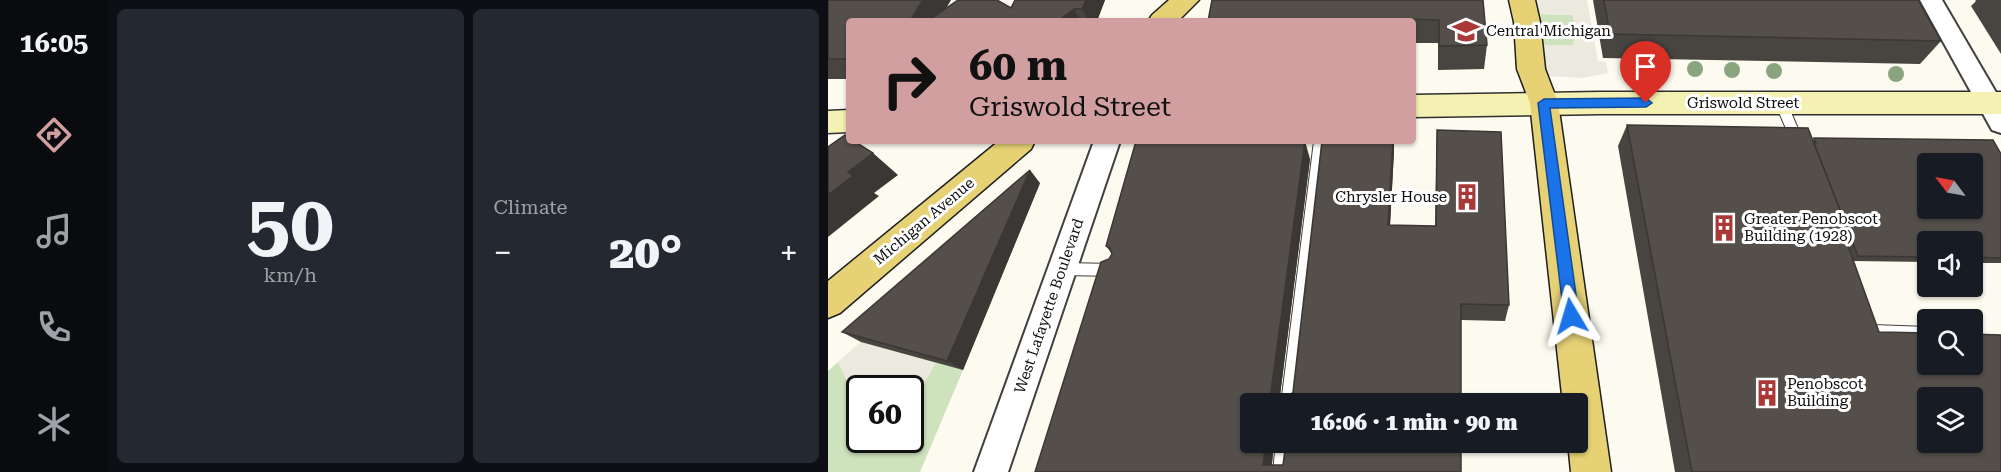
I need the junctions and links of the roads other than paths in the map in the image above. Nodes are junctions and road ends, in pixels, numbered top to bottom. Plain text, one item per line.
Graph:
1 (1186, 0) edge
2 (1522, 0) edge
3 (1931, 0) edge
4 (1165, 18) edge
5 (1544, 103) junction
6 (1781, 103) junction
7 (1416, 106) edge
8 (1997, 110) edge
9 (846, 121) edge
10 (828, 122) edge
11 (1016, 144) edge
12 (1106, 144) edge
13 (1320, 144) edge
14 (1805, 161) edge
15 (1062, 269) junction
16 (1117, 270) edge
17 (828, 302) edge
18 (1860, 311) edge
19 (1917, 334) edge
20 (1290, 393) edge
21 (1283, 453) edge
22 (991, 472) edge
23 (1281, 472) edge
24 (1591, 472) edge

1 - 4 main road
2 - 5 main road
3 - 8 street
5 - 6 street, Griswold Street
5 - 7 street, Griswold Street
5 - 24 main road
6 - 8 street, Griswold Street
6 - 14 lane
9 - 10 street
11 - 17 main road, Michigan Avenue
12 - 15 street, West Lafayette Boulevard
13 - 20 lane
15 - 16 lane
15 - 22 street, West Lafayette Boulevard
18 - 19 lane
21 - 23 lane

